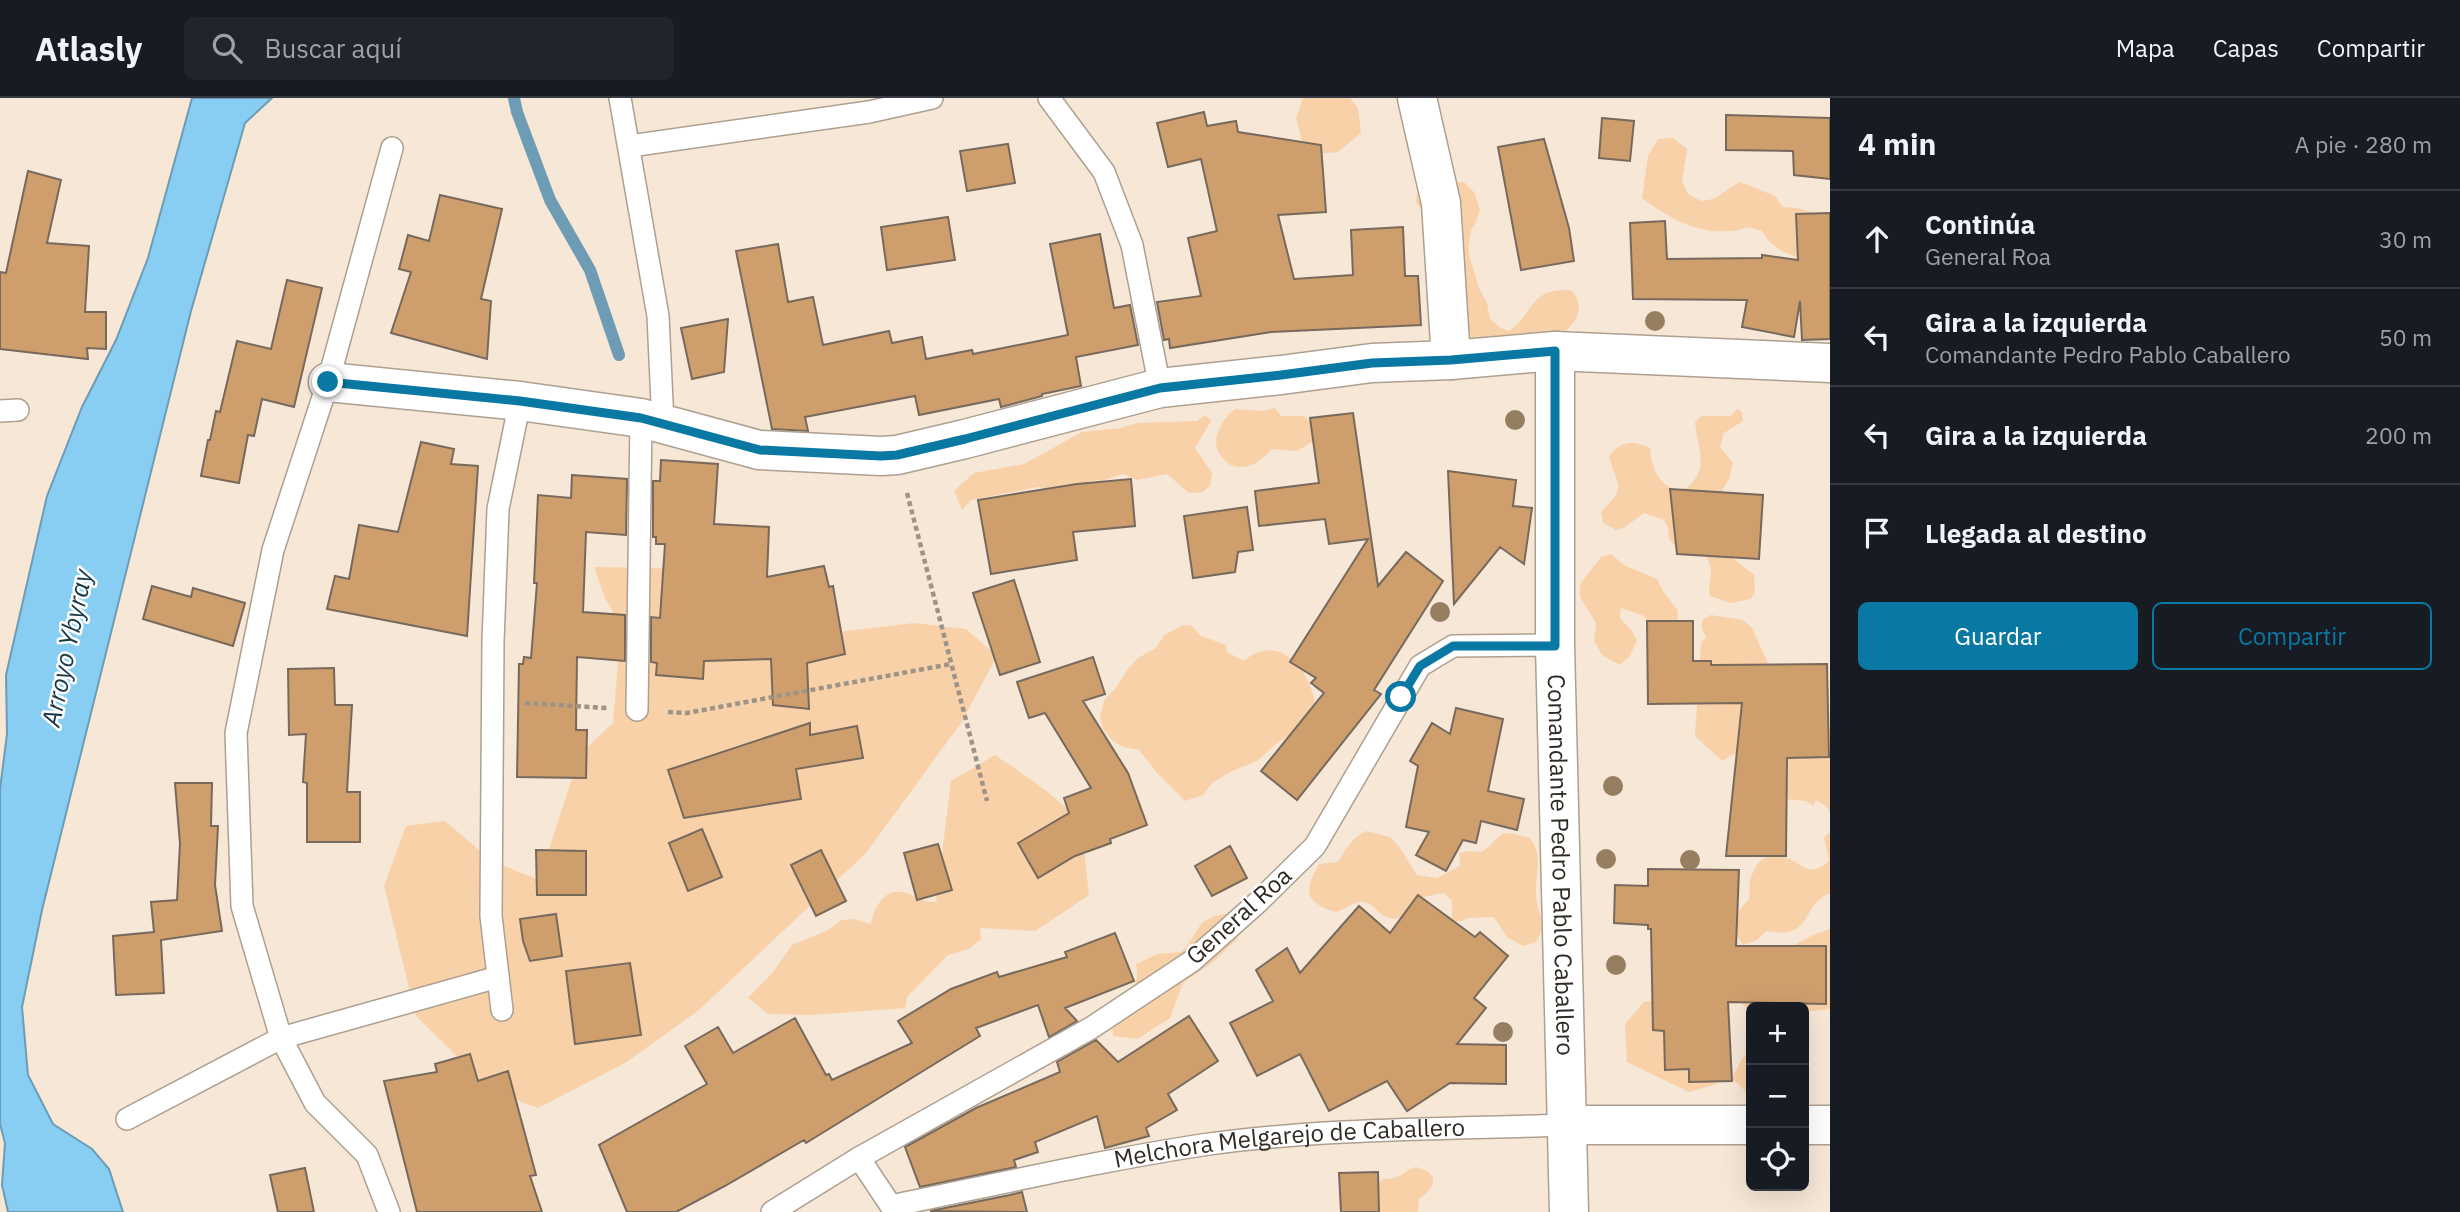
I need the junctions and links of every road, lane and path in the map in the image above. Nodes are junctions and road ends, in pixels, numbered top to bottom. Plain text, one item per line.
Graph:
1 (620, 98) edge
2 (932, 98) edge
3 (1049, 98) edge
4 (1417, 98) edge
5 (868, 105) edge
6 (630, 146) junction
7 (391, 148) dead end
8 (1555, 351) junction
9 (1451, 360) junction
10 (1830, 363) edge
11 (328, 382) junction
12 (1160, 388) junction
13 (520, 401) junction
14 (652, 421) junction
15 (897, 455) junction
16 (1555, 646) junction
17 (951, 664) junction
18 (493, 701) junction
19 (637, 710) junction
20 (987, 801) dead end
21 (498, 977) junction
22 (502, 1010) dead end
23 (281, 1038) junction
24 (127, 1119) dead end
25 (1567, 1125) junction
26 (1746, 1125) edge
27 (1809, 1125) edge
28 (1830, 1125) edge
29 (859, 1158) junction
30 (389, 1212) edge
31 (772, 1212) edge
32 (1569, 1212) edge

1 - 6 lane
2 - 5 lane
3 - 12 lane
4 - 9 street
5 - 6 lane
6 - 14 lane
7 - 11 lane
8 - 9 street
8 - 10 street
8 - 16 street, Comandante Pedro Pablo Caballero
9 - 12 street
11 - 13 street
11 - 23 lane
12 - 15 street
13 - 14 street
13 - 18 lane
14 - 15 street
14 - 19 lane
15 - 17 path
16 - 25 street, Comandante Pedro Pablo Caballero
16 - 29 lane, General Roa
17 - 19 path
17 - 20 path
18 - 19 path
18 - 21 lane
21 - 22 lane
21 - 23 lane
23 - 24 lane
23 - 30 lane
25 - 26 street, Melchora Melgarejo de Caballero
25 - 29 lane, Melchora Melgarejo de Caballero
25 - 32 street, Comandante Pedro Pablo Caballero
27 - 28 street
29 - 31 lane, General Roa

